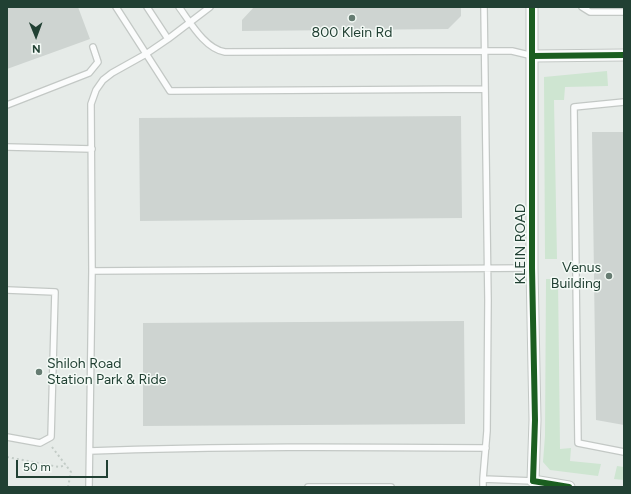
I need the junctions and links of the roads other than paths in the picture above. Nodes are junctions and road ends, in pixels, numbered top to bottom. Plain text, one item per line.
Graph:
1 (116, 7) edge
2 (147, 7) edge
3 (179, 7) edge
4 (210, 7) edge
5 (484, 7) edge
6 (532, 7) edge
7 (582, 7) edge
8 (624, 12) edge
9 (190, 23) junction
10 (168, 39) junction
11 (93, 47) dead end
12 (484, 51) junction
13 (146, 54) junction
14 (624, 55) edge
15 (533, 56) junction
16 (485, 88) junction
17 (624, 102) edge
18 (7, 105) edge
19 (7, 147) edge
20 (92, 149) junction
21 (488, 268) junction
22 (532, 268) junction
23 (92, 271) junction
24 (7, 290) edge
25 (7, 437) edge
26 (486, 448) junction
27 (90, 451) junction
28 (624, 452) edge
29 (483, 479) junction
30 (533, 481) junction
31 (89, 487) edge
32 (308, 487) edge
33 (332, 487) edge
34 (391, 487) edge
35 (483, 487) edge
36 (569, 487) edge

1 - 13 lane
2 - 10 lane
3 - 9 lane
4 - 9 lane
5 - 12 lane
6 - 15 street, KLEIN ROAD
7 - 8 lane
9 - 10 lane
9 - 12 lane
10 - 13 lane
11 - 18 lane
12 - 15 lane
12 - 16 lane
13 - 16 lane
13 - 20 lane
14 - 15 street
15 - 22 street, KLEIN ROAD
16 - 21 lane
17 - 28 lane
19 - 20 lane
20 - 23 lane
21 - 22 lane
21 - 23 lane
21 - 26 lane
22 - 30 street, KLEIN ROAD
23 - 27 lane
24 - 25 lane
26 - 27 lane
26 - 29 lane
27 - 31 lane
29 - 30 lane
29 - 35 lane
30 - 36 street
32 - 33 lane
33 - 34 lane

